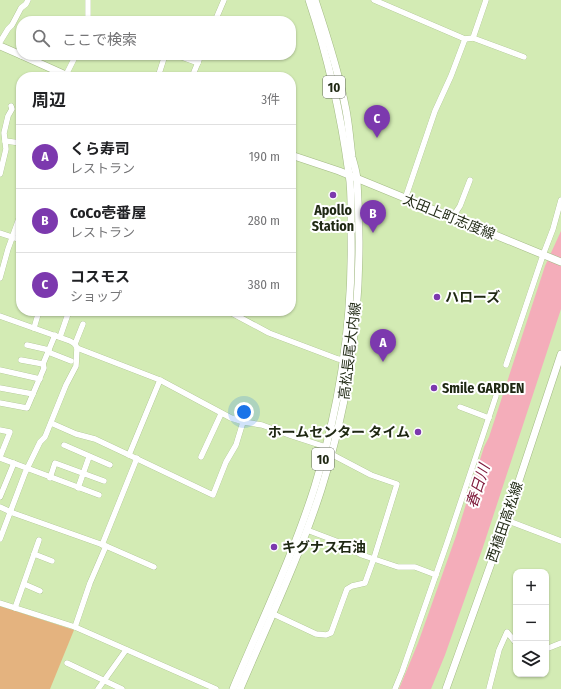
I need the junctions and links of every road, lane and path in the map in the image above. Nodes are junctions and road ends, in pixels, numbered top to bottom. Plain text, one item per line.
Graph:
1 (28, 0) edge
2 (87, 0) edge
3 (224, 0) edge
4 (309, 0) edge
5 (315, 0) edge
6 (374, 0) edge
7 (486, 0) edge
8 (386, 2) edge
9 (16, 16) edge
10 (88, 16) edge
11 (217, 16) edge
12 (16, 17) edge
13 (474, 38) junction
14 (465, 39) junction
15 (0, 42) edge
16 (0, 46) edge
17 (16, 53) edge
18 (524, 57) dead end
19 (32, 60) edge
20 (74, 60) edge
21 (163, 60) edge
22 (190, 60) edge
23 (199, 60) edge
24 (198, 63) junction
25 (60, 72) edge
26 (70, 72) edge
27 (160, 72) edge
28 (194, 72) edge
29 (11, 106) dead end
30 (5, 141) junction
31 (16, 142) edge
32 (296, 158) edge
33 (0, 174) edge
34 (349, 176) junction
35 (357, 179) junction
36 (470, 180) dead end
37 (405, 199) junction
38 (561, 200) edge
39 (452, 218) junction
40 (16, 227) edge
41 (0, 233) edge
42 (13, 236) junction
43 (16, 238) edge
44 (544, 256) junction
45 (561, 262) edge
46 (0, 278) edge
47 (0, 316) edge
48 (38, 316) edge
49 (67, 316) edge
50 (237, 316) edge
51 (83, 324) dead end
52 (34, 328) junction
53 (58, 336) junction
54 (27, 345) dead end
55 (76, 346) junction
56 (49, 351) junction
57 (561, 354) edge
58 (21, 360) dead end
59 (71, 361) dead end
60 (348, 361) junction
61 (43, 364) junction
62 (506, 366) dead end
63 (0, 370) edge
64 (40, 378) junction
65 (160, 380) junction
66 (0, 388) edge
67 (33, 394) junction
68 (496, 396) dead end
69 (0, 403) edge
70 (460, 407) dead end
71 (221, 414) junction
72 (489, 418) junction
73 (242, 422) junction
74 (51, 423) junction
75 (0, 430) edge
76 (64, 445) dead end
77 (326, 447) junction
78 (129, 454) junction
79 (331, 454) junction
80 (0, 455) edge
81 (89, 457) junction
82 (201, 457) dead end
83 (137, 458) junction
84 (14, 463) junction
85 (110, 465) dead end
86 (27, 469) junction
87 (83, 473) junction
88 (50, 478) junction
89 (104, 480) dead end
90 (78, 488) junction
91 (98, 496) dead end
92 (0, 497) edge
93 (0, 507) edge
94 (10, 512) junction
95 (506, 520) junction
96 (307, 530) junction
97 (0, 539) edge
98 (39, 540) dead end
99 (561, 541) edge
100 (104, 545) junction
101 (34, 554) junction
102 (374, 558) junction
103 (52, 561) dead end
104 (154, 566) dead end
105 (436, 576) junction
106 (24, 584) junction
107 (40, 591) dead end
108 (0, 603) edge
109 (15, 608) junction
110 (269, 612) junction
111 (75, 627) junction
112 (514, 641) edge
113 (561, 643) edge
114 (549, 648) edge
115 (126, 650) junction
116 (67, 663) dead end
117 (104, 680) junction
118 (98, 689) edge
119 (122, 689) edge
120 (216, 689) edge
121 (233, 689) edge
122 (240, 689) edge
123 (395, 689) edge
124 (446, 689) edge
125 (489, 689) edge

1 - 9 street
2 - 10 street
3 - 11 street
4 - 34 main road, 高松長尾大内線 / 10
5 - 35 main road, 高松長尾大内線 / 10
6 - 8 street
7 - 13 street
8 - 14 street
12 - 15 street
13 - 14 street
13 - 18 street
14 - 37 street
16 - 17 main road
19 - 25 main road
20 - 26 street
21 - 27 street
22 - 24 street
23 - 24 street
24 - 28 street
29 - 30 street
30 - 31 street
30 - 33 street
32 - 34 main road, 太田上町志度線
34 - 35 main road, 太田上町志度線
34 - 60 main road, 高松長尾大内線 / 10
35 - 37 main road, 太田上町志度線
35 - 60 main road, 高松長尾大内線 / 10
36 - 39 street
37 - 39 main road, 太田上町志度線
38 - 44 street
39 - 44 main road, 太田上町志度線
40 - 42 street
41 - 42 street
42 - 43 street
42 - 46 street
44 - 45 main road, 太田上町志度線
44 - 62 street
47 - 52 street
48 - 52 street
49 - 53 street
50 - 60 street
51 - 55 street
52 - 53 street
53 - 55 street
53 - 56 street
54 - 56 street
55 - 65 street
55 - 74 street
56 - 59 street
56 - 61 street
57 - 95 main road, 西植田高松線
58 - 61 street
60 - 77 main road, 高松長尾大内線 / 10
60 - 79 main road, 高松長尾大内線 / 10
61 - 64 street
63 - 64 street
64 - 67 street
65 - 71 street
65 - 78 street
66 - 67 street
67 - 69 street
68 - 72 street
70 - 72 street
71 - 73 street
71 - 82 street
72 - 105 street
73 - 77 street
73 - 83 street
74 - 78 street
74 - 86 street
75 - 80 street
76 - 81 street
77 - 79 street
77 - 110 main road, 高松長尾大内線 / 10
78 - 83 street
79 - 96 main road, 高松長尾大内線 / 10
79 - 102 street
80 - 84 street
81 - 85 street
81 - 87 street
83 - 100 street
84 - 86 street
84 - 92 street
86 - 88 street
86 - 94 street
87 - 88 street
87 - 89 street
87 - 90 street
88 - 90 street
90 - 91 street
93 - 94 street
94 - 97 street
94 - 100 street
95 - 99 street
95 - 124 main road, 西植田高松線
96 - 102 street
96 - 110 main road, 高松長尾大内線 / 10
98 - 101 street
100 - 104 street
100 - 111 street
101 - 103 street
101 - 106 street
102 - 105 street
102 - 110 street
105 - 123 street
106 - 107 street
106 - 109 street
108 - 109 street
109 - 111 street
110 - 121 main road, 高松長尾大内線 / 10
110 - 122 main road, 高松長尾大内線 / 10
111 - 115 street
112 - 125 street
113 - 114 street
115 - 117 street
115 - 120 street
116 - 117 street
117 - 118 street
117 - 119 street

